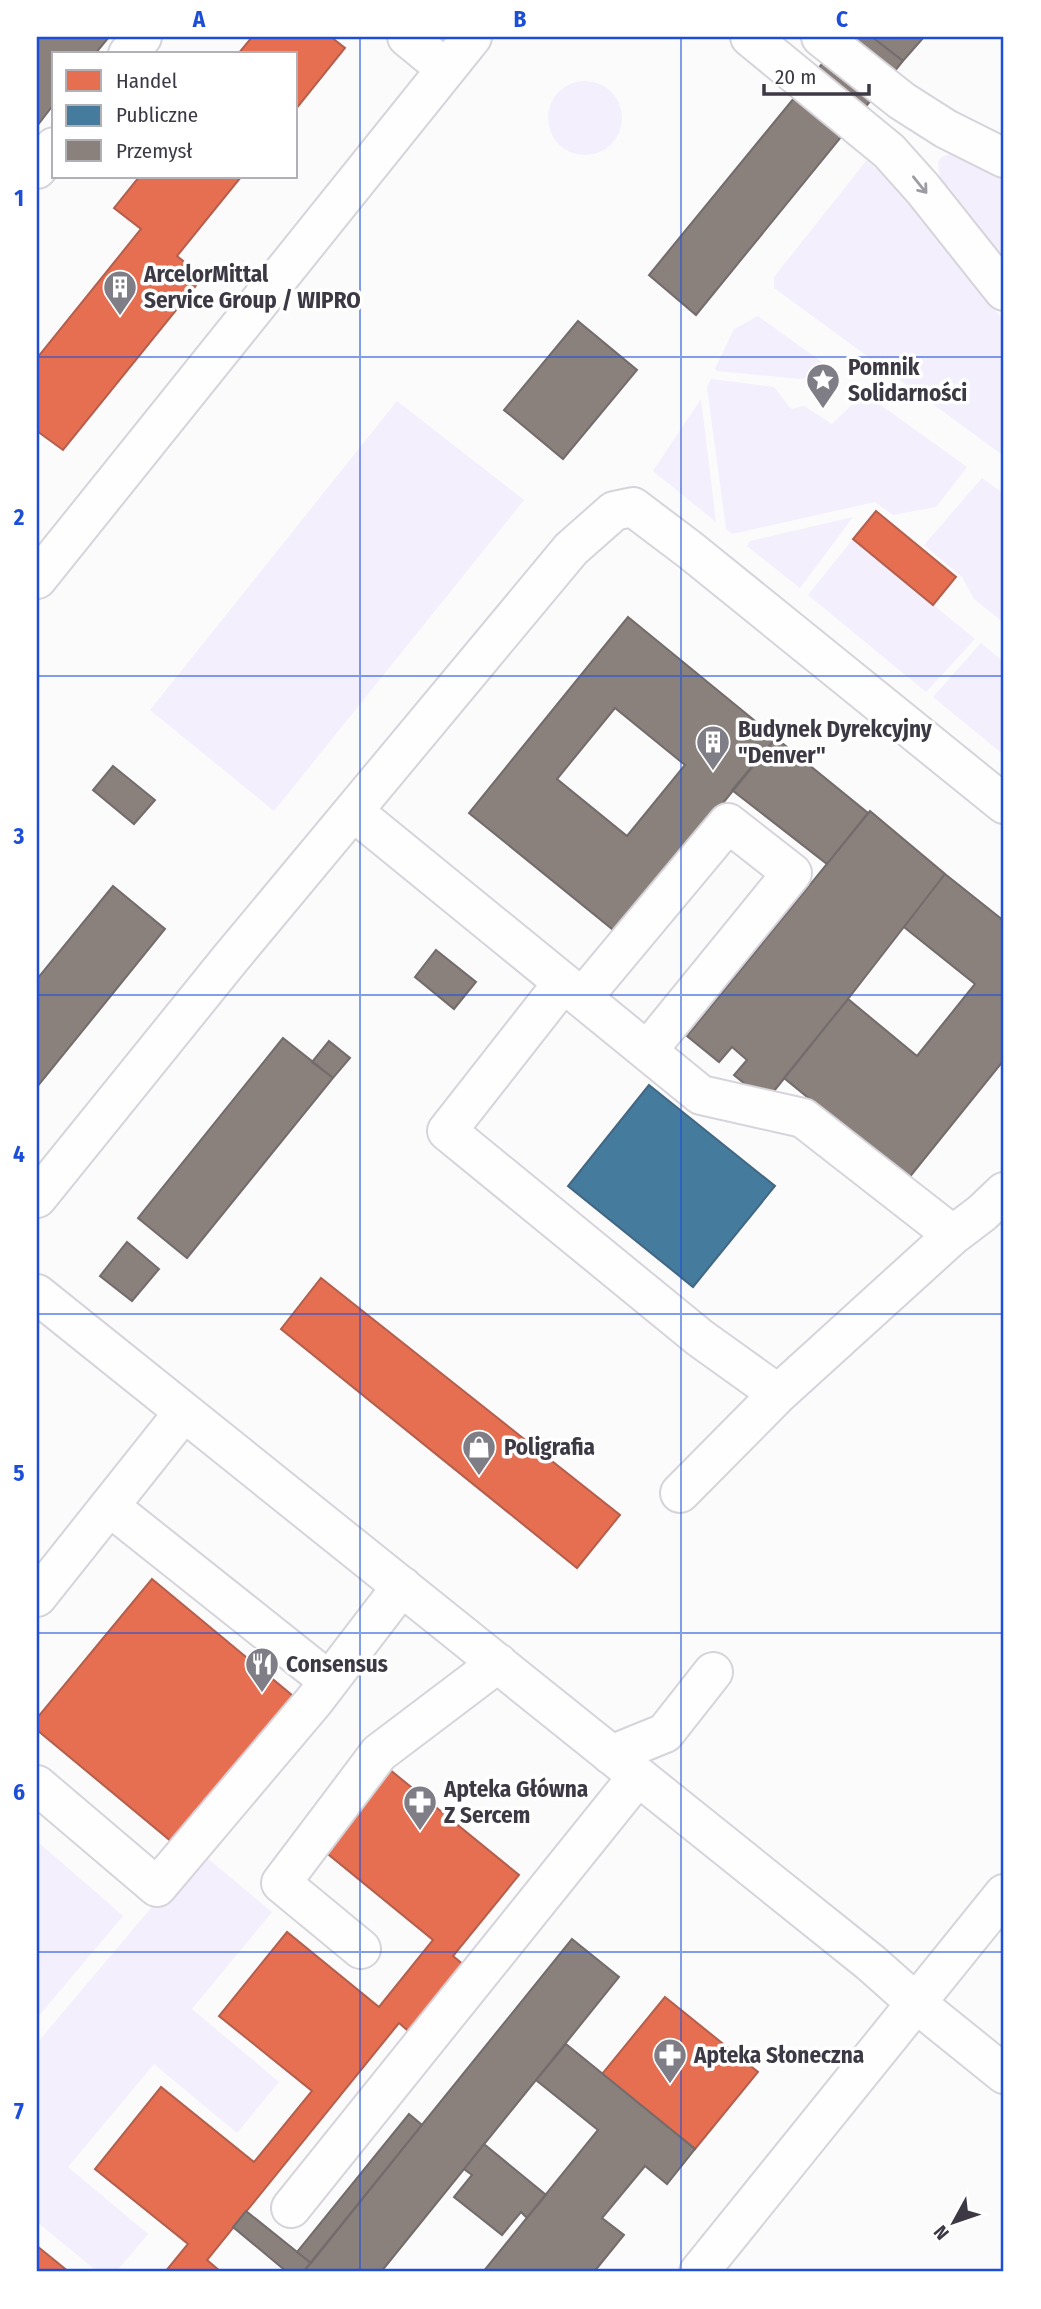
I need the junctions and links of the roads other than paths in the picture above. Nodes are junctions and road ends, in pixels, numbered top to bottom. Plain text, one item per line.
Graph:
1 (142, 37) edge
2 (407, 37) edge
3 (472, 37) edge
4 (750, 37) edge
5 (821, 37) edge
6 (130, 52) edge
7 (446, 69) junction
8 (1004, 159) edge
9 (1004, 291) edge
10 (37, 579) edge
11 (1004, 804) edge
12 (354, 812) junction
13 (572, 990) junction
14 (647, 1052) junction
15 (1004, 1192) edge
16 (37, 1198) edge
17 (953, 1235) junction
18 (37, 1294) edge
19 (778, 1394) junction
20 (184, 1412) junction
21 (680, 1493) dead end
22 (109, 1506) junction
23 (402, 1586) junction
24 (37, 1597) edge
25 (498, 1663) junction
26 (713, 1672) dead end
27 (329, 1681) junction
28 (665, 1733) junction
29 (636, 1774) junction
30 (37, 1785) edge
31 (1004, 1895) edge
32 (361, 1949) dead end
33 (916, 2003) junction
34 (1004, 2074) edge
35 (291, 2208) dead end
36 (699, 2272) edge

1 - 6 lane
2 - 7 lane
3 - 7 lane
4 -> 9 lane
5 - 8 lane
7 - 10 lane
11 - 12 lane
12 - 13 lane
12 - 16 lane
13 - 14 lane
13 - 14 lane
13 - 19 lane
14 - 17 lane
15 - 17 lane
17 - 19 lane
18 - 20 lane
19 - 21 lane
20 - 22 lane
20 - 23 lane
22 - 24 lane
22 - 27 lane
23 - 25 lane
23 - 27 lane
25 - 29 lane
25 - 32 lane
26 - 28 lane
27 - 30 lane
28 - 29 lane
28 - 29 lane
29 - 33 lane
29 - 35 lane
31 - 33 lane
33 - 34 lane
33 - 36 lane

